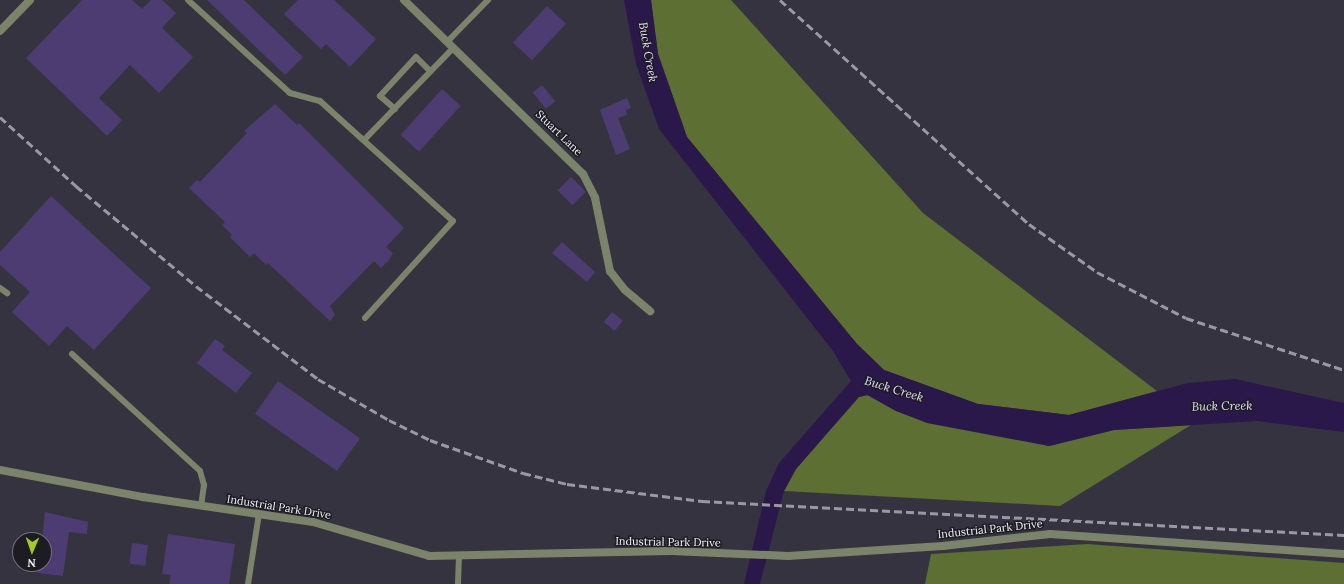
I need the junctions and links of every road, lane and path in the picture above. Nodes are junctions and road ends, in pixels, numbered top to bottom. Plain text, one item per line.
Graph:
1 (30, 0) edge
2 (188, 0) edge
3 (404, 0) edge
4 (488, 0) edge
5 (0, 31) edge
6 (450, 45) junction
7 (430, 71) junction
8 (395, 109) junction
9 (364, 140) junction
10 (0, 288) edge
11 (7, 293) dead end
12 (650, 311) dead end
13 (365, 318) dead end
14 (72, 354) dead end
15 (0, 470) edge
16 (201, 506) junction
17 (259, 514) junction
18 (1344, 554) edge
19 (459, 555) junction
20 (248, 584) edge
21 (458, 584) edge

1 - 5 street
2 - 9 lane
3 - 6 street, Stuart Lane
4 - 6 lane
6 - 7 lane
6 - 12 street, Stuart Lane
7 - 8 lane
7 - 8 lane
8 - 9 lane
9 - 13 lane
10 - 11 lane
14 - 16 lane
15 - 16 street, Industrial Park Drive
16 - 17 street, Industrial Park Drive
17 - 19 street, Industrial Park Drive
17 - 20 lane
18 - 19 street, Industrial Park Drive
19 - 21 lane

